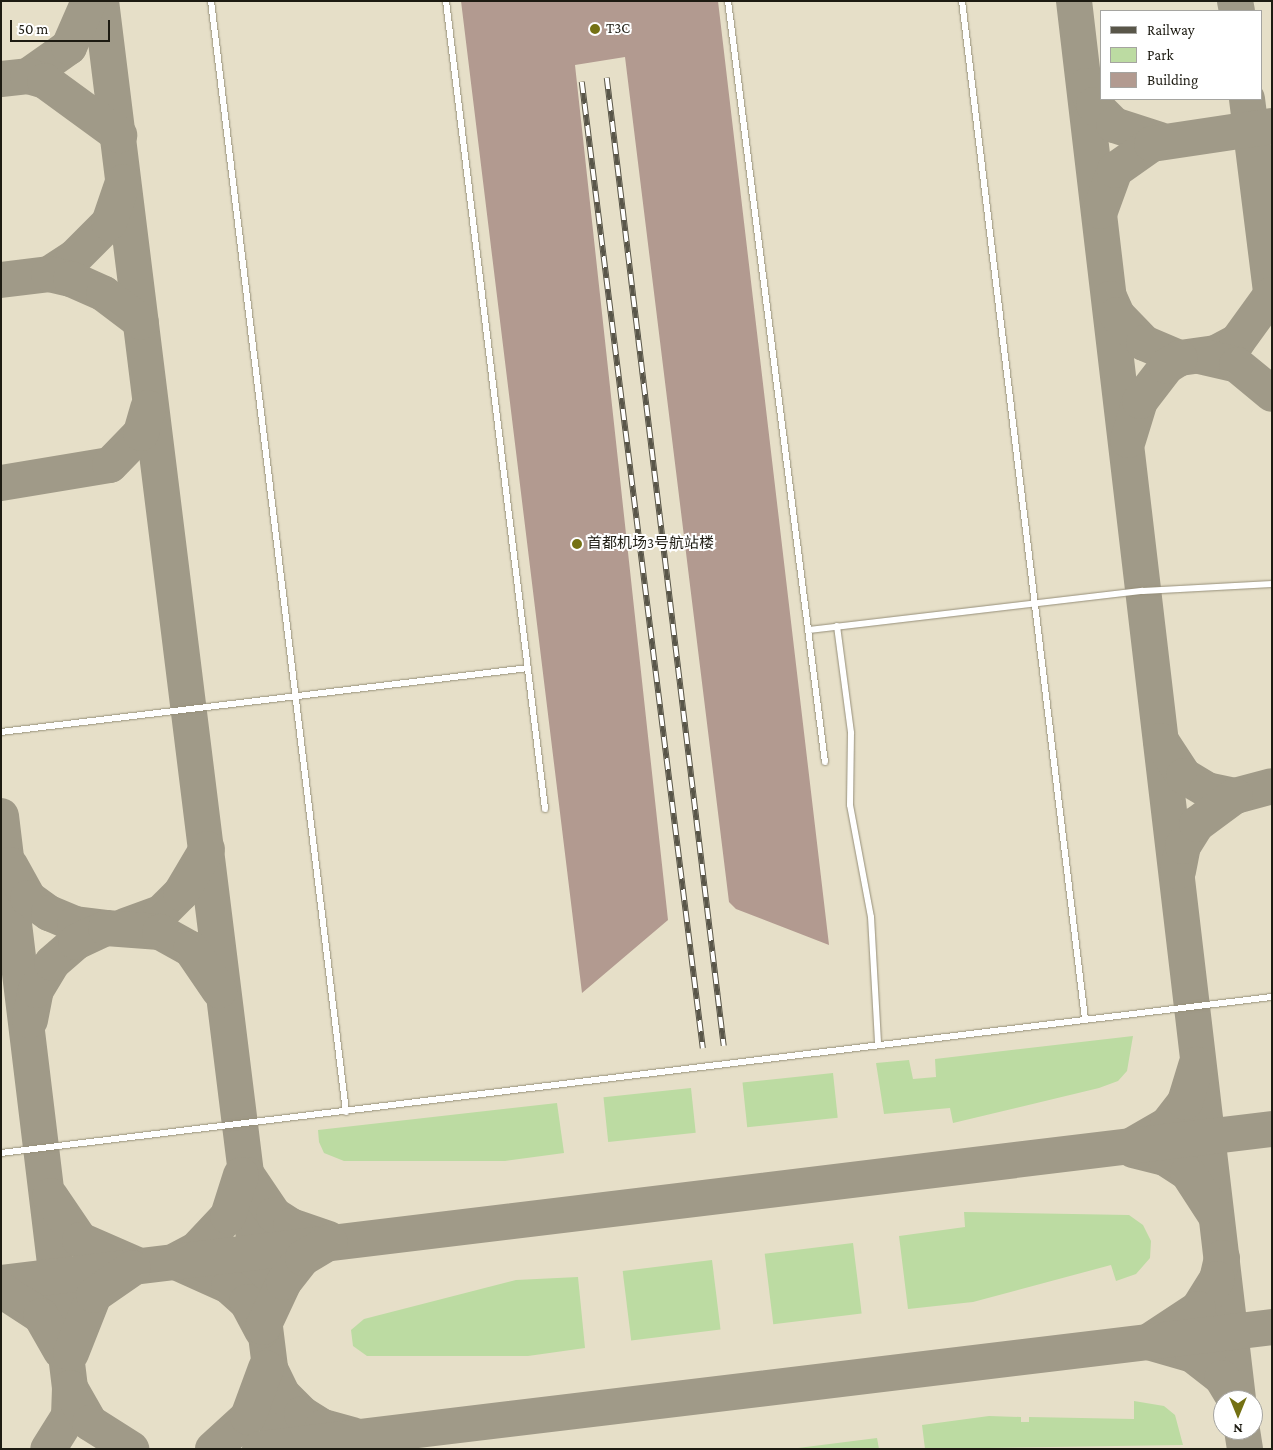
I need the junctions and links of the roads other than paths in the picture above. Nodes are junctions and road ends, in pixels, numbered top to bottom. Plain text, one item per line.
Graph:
1 (211, 1) edge
2 (446, 1) edge
3 (728, 1) edge
4 (962, 1) edge
5 (1272, 584) edge
6 (1034, 604) junction
7 (837, 626) junction
8 (809, 630) junction
9 (528, 668) junction
10 (294, 696) junction
11 (1, 732) edge
12 (825, 762) dead end
13 (545, 809) dead end
14 (1272, 997) edge
15 (1085, 1019) junction
16 (878, 1043) junction
17 (346, 1112) junction
18 (1, 1153) edge

1 - 10 lane
2 - 9 lane
3 - 8 lane
4 - 6 lane
5 - 6 lane
6 - 7 lane
6 - 15 lane
7 - 8 lane
7 - 16 lane
8 - 12 lane
9 - 10 lane
9 - 13 lane
10 - 11 lane
10 - 17 lane
14 - 15 lane
15 - 16 lane
16 - 17 lane
17 - 18 lane

